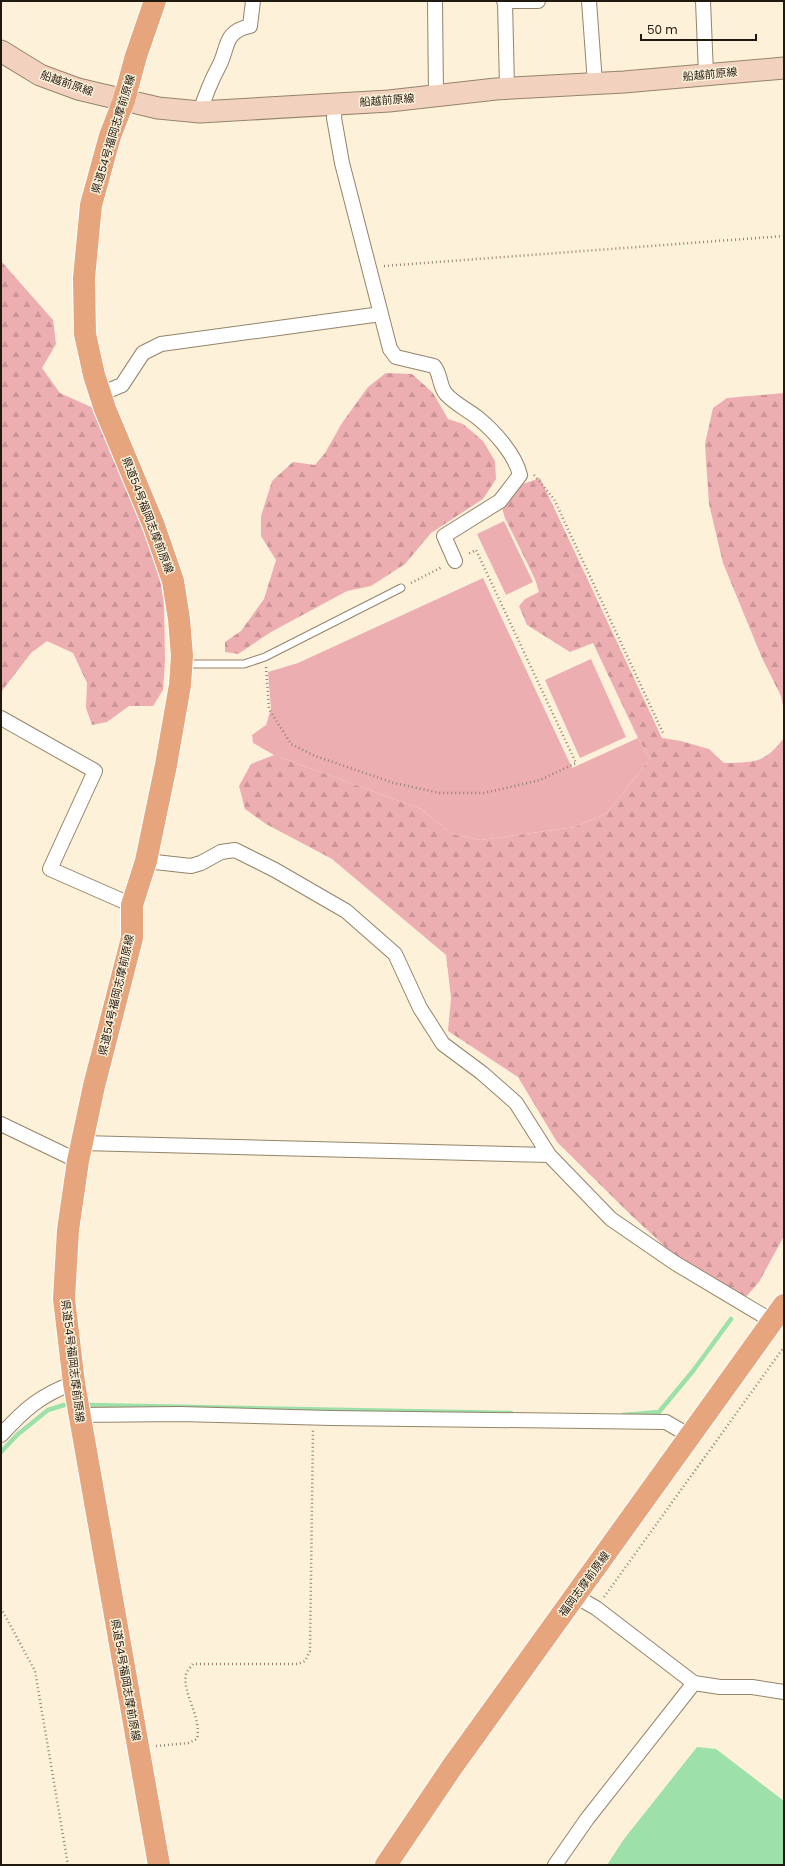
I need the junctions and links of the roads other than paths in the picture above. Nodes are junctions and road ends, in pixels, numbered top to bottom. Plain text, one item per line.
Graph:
1 (155, 1) edge
2 (253, 1) edge
3 (435, 1) edge
4 (504, 1) edge
5 (538, 1) edge
6 (589, 1) edge
7 (703, 1) edge
8 (1, 51) edge
9 (784, 68) edge
10 (706, 74) junction
11 (595, 83) junction
12 (507, 88) junction
13 (436, 96) junction
14 (124, 100) junction
15 (335, 103) junction
16 (200, 112) junction
17 (381, 314) junction
18 (100, 394) junction
19 (455, 561) road end
20 (401, 588) road end
21 (182, 664) junction
22 (1, 718) edge
23 (146, 861) junction
24 (132, 905) junction
25 (1, 1124) edge
26 (80, 1152) junction
27 (550, 1155) junction
28 (778, 1313) edge
29 (74, 1383) junction
30 (80, 1415) junction
31 (1, 1435) edge
32 (690, 1436) junction
33 (575, 1596) junction
34 (694, 1683) junction
35 (784, 1692) edge
36 (159, 1865) edge
37 (386, 1865) edge
38 (555, 1865) edge

1 - 14 main road, 県道54号福岡志摩前原線
2 - 16 street
3 - 13 street
4 - 5 street
4 - 12 street
6 - 11 street
7 - 10 street
8 - 14 main road, 船越前原線
9 - 10 main road, 船越前原線
10 - 11 main road, 船越前原線
11 - 12 main road, 船越前原線
12 - 13 main road, 船越前原線
13 - 15 main road, 船越前原線
14 - 16 main road, 船越前原線
14 - 18 main road, 県道54号福岡志摩前原線
15 - 16 main road, 船越前原線
15 - 17 street
17 - 18 street
17 - 19 street
18 - 21 main road, 県道54号福岡志摩前原線
20 - 21 lane
21 - 23 main road, 県道54号福岡志摩前原線
22 - 24 street
23 - 24 main road, 県道54号福岡志摩前原線
23 - 27 street
24 - 26 main road, 県道54号福岡志摩前原線
25 - 26 street
26 - 27 street
26 - 29 main road, 県道54号福岡志摩前原線
27 - 28 street
28 - 32 main road, 福岡志摩前原線
29 - 30 main road, 県道54号福岡志摩前原線
29 - 31 street
30 - 32 street
30 - 36 main road, 県道54号福岡志摩前原線
32 - 33 main road, 福岡志摩前原線
33 - 34 street
33 - 37 main road, 福岡志摩前原線
34 - 35 street
34 - 38 street

